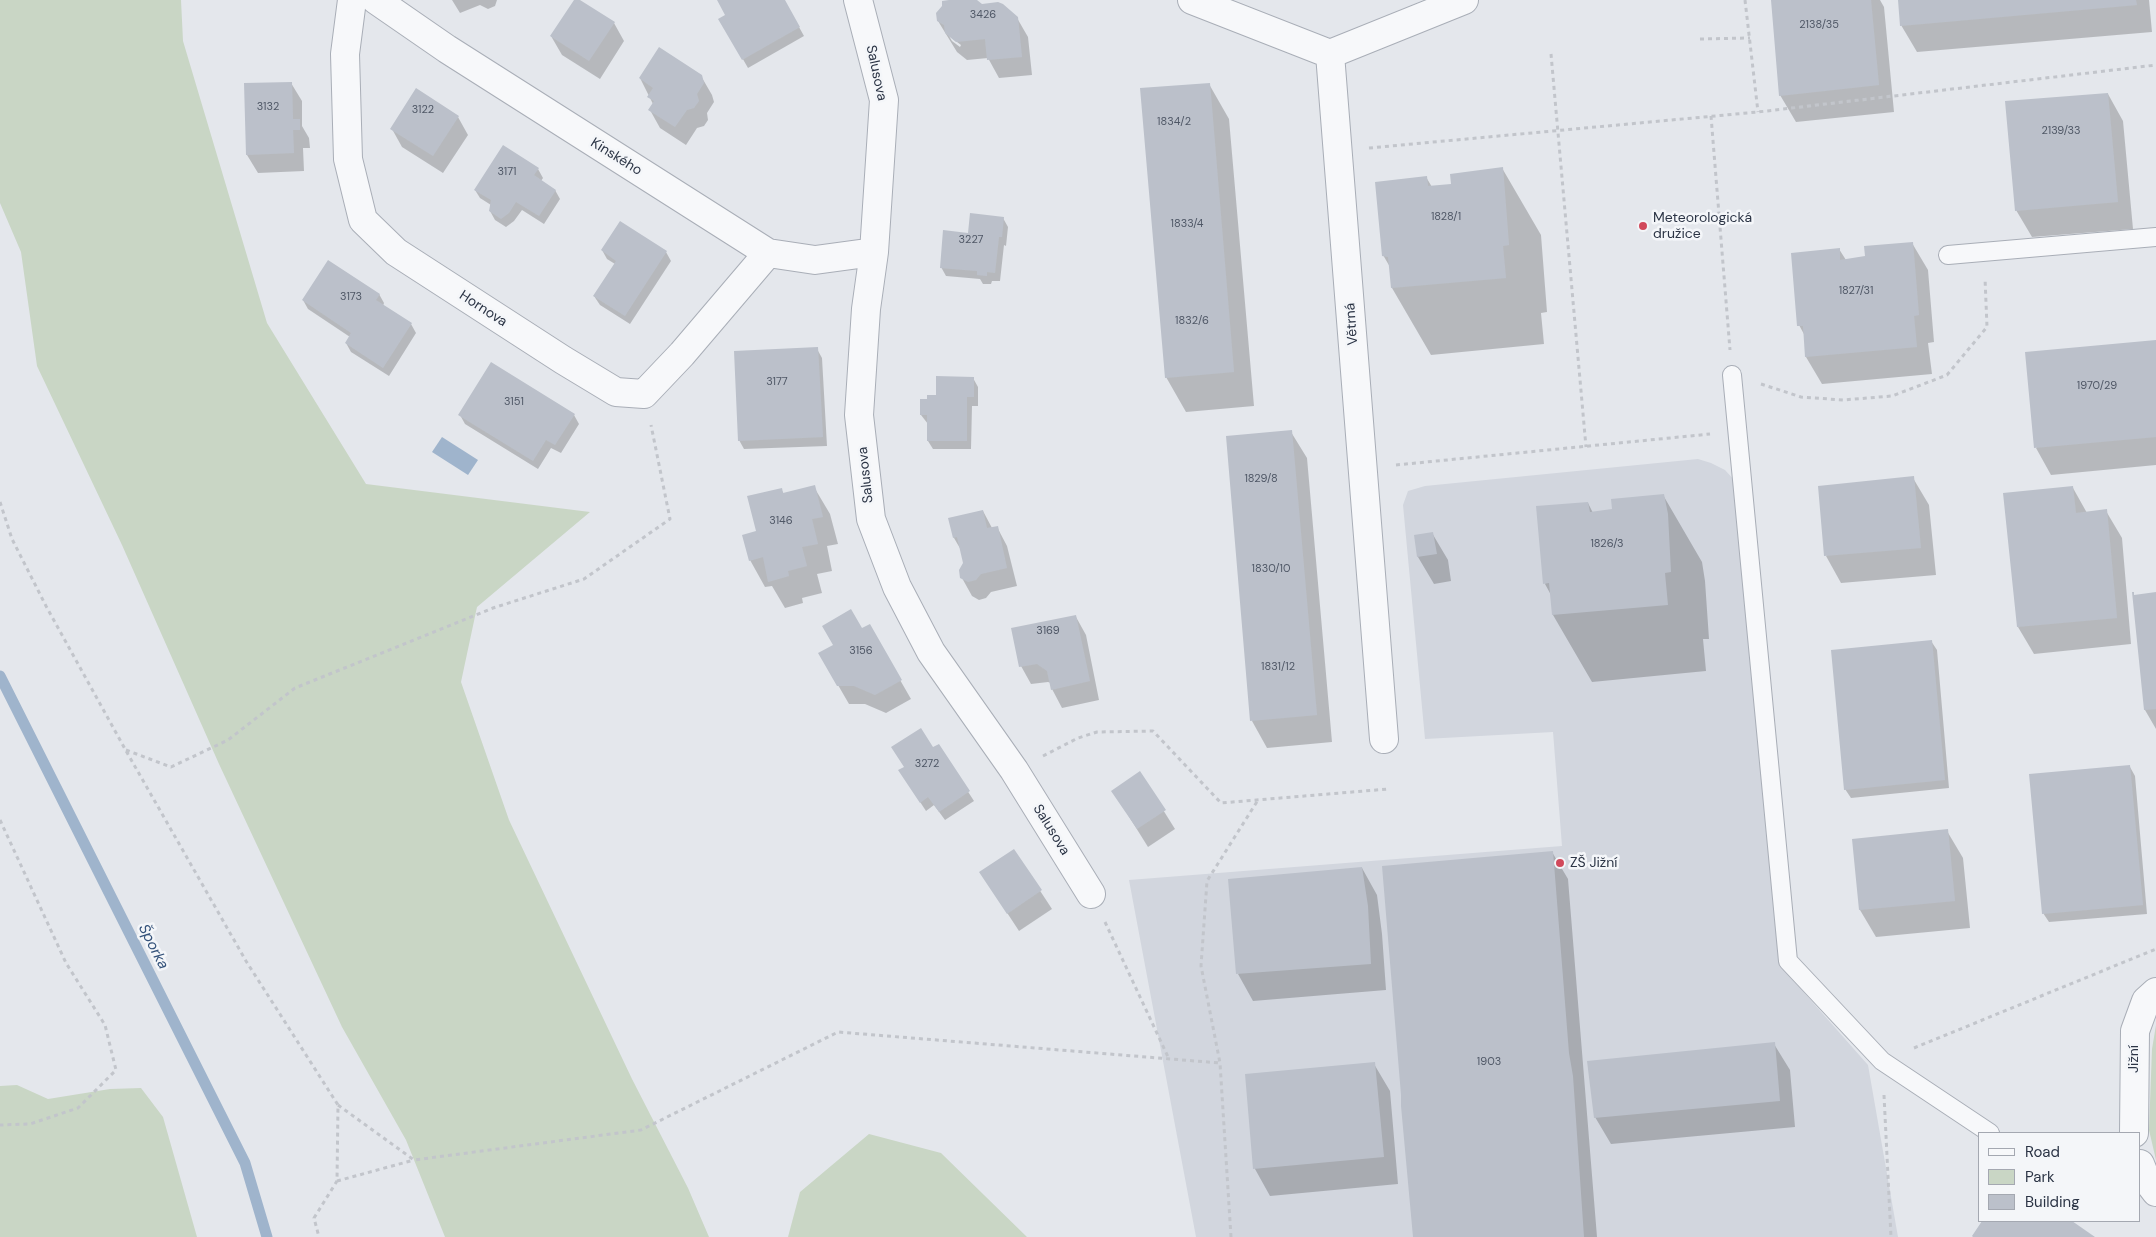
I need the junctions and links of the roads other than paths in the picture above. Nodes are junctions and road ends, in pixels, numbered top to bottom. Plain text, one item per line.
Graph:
1 (352, 0) edge
2 (376, 0) edge
3 (858, 0) edge
4 (1192, 0) edge
5 (1464, 0) edge
6 (1330, 54) junction
7 (2156, 237) edge
8 (874, 252) junction
9 (768, 253) junction
10 (1948, 255) dead end
11 (1732, 375) road end
12 (1384, 739) dead end
13 (1091, 894) road end
14 (2156, 992) edge
15 (1988, 1132) edge
16 (2134, 1132) edge

1 - 9 street, Hornova
2 - 9 street, Kinského
3 - 8 street, Salusova
4 - 6 street
5 - 6 street
6 - 12 street, Větrná
7 - 10 lane
8 - 9 street, Kinského
8 - 13 street, Salusova
11 - 15 lane
14 - 16 street, Jižní

